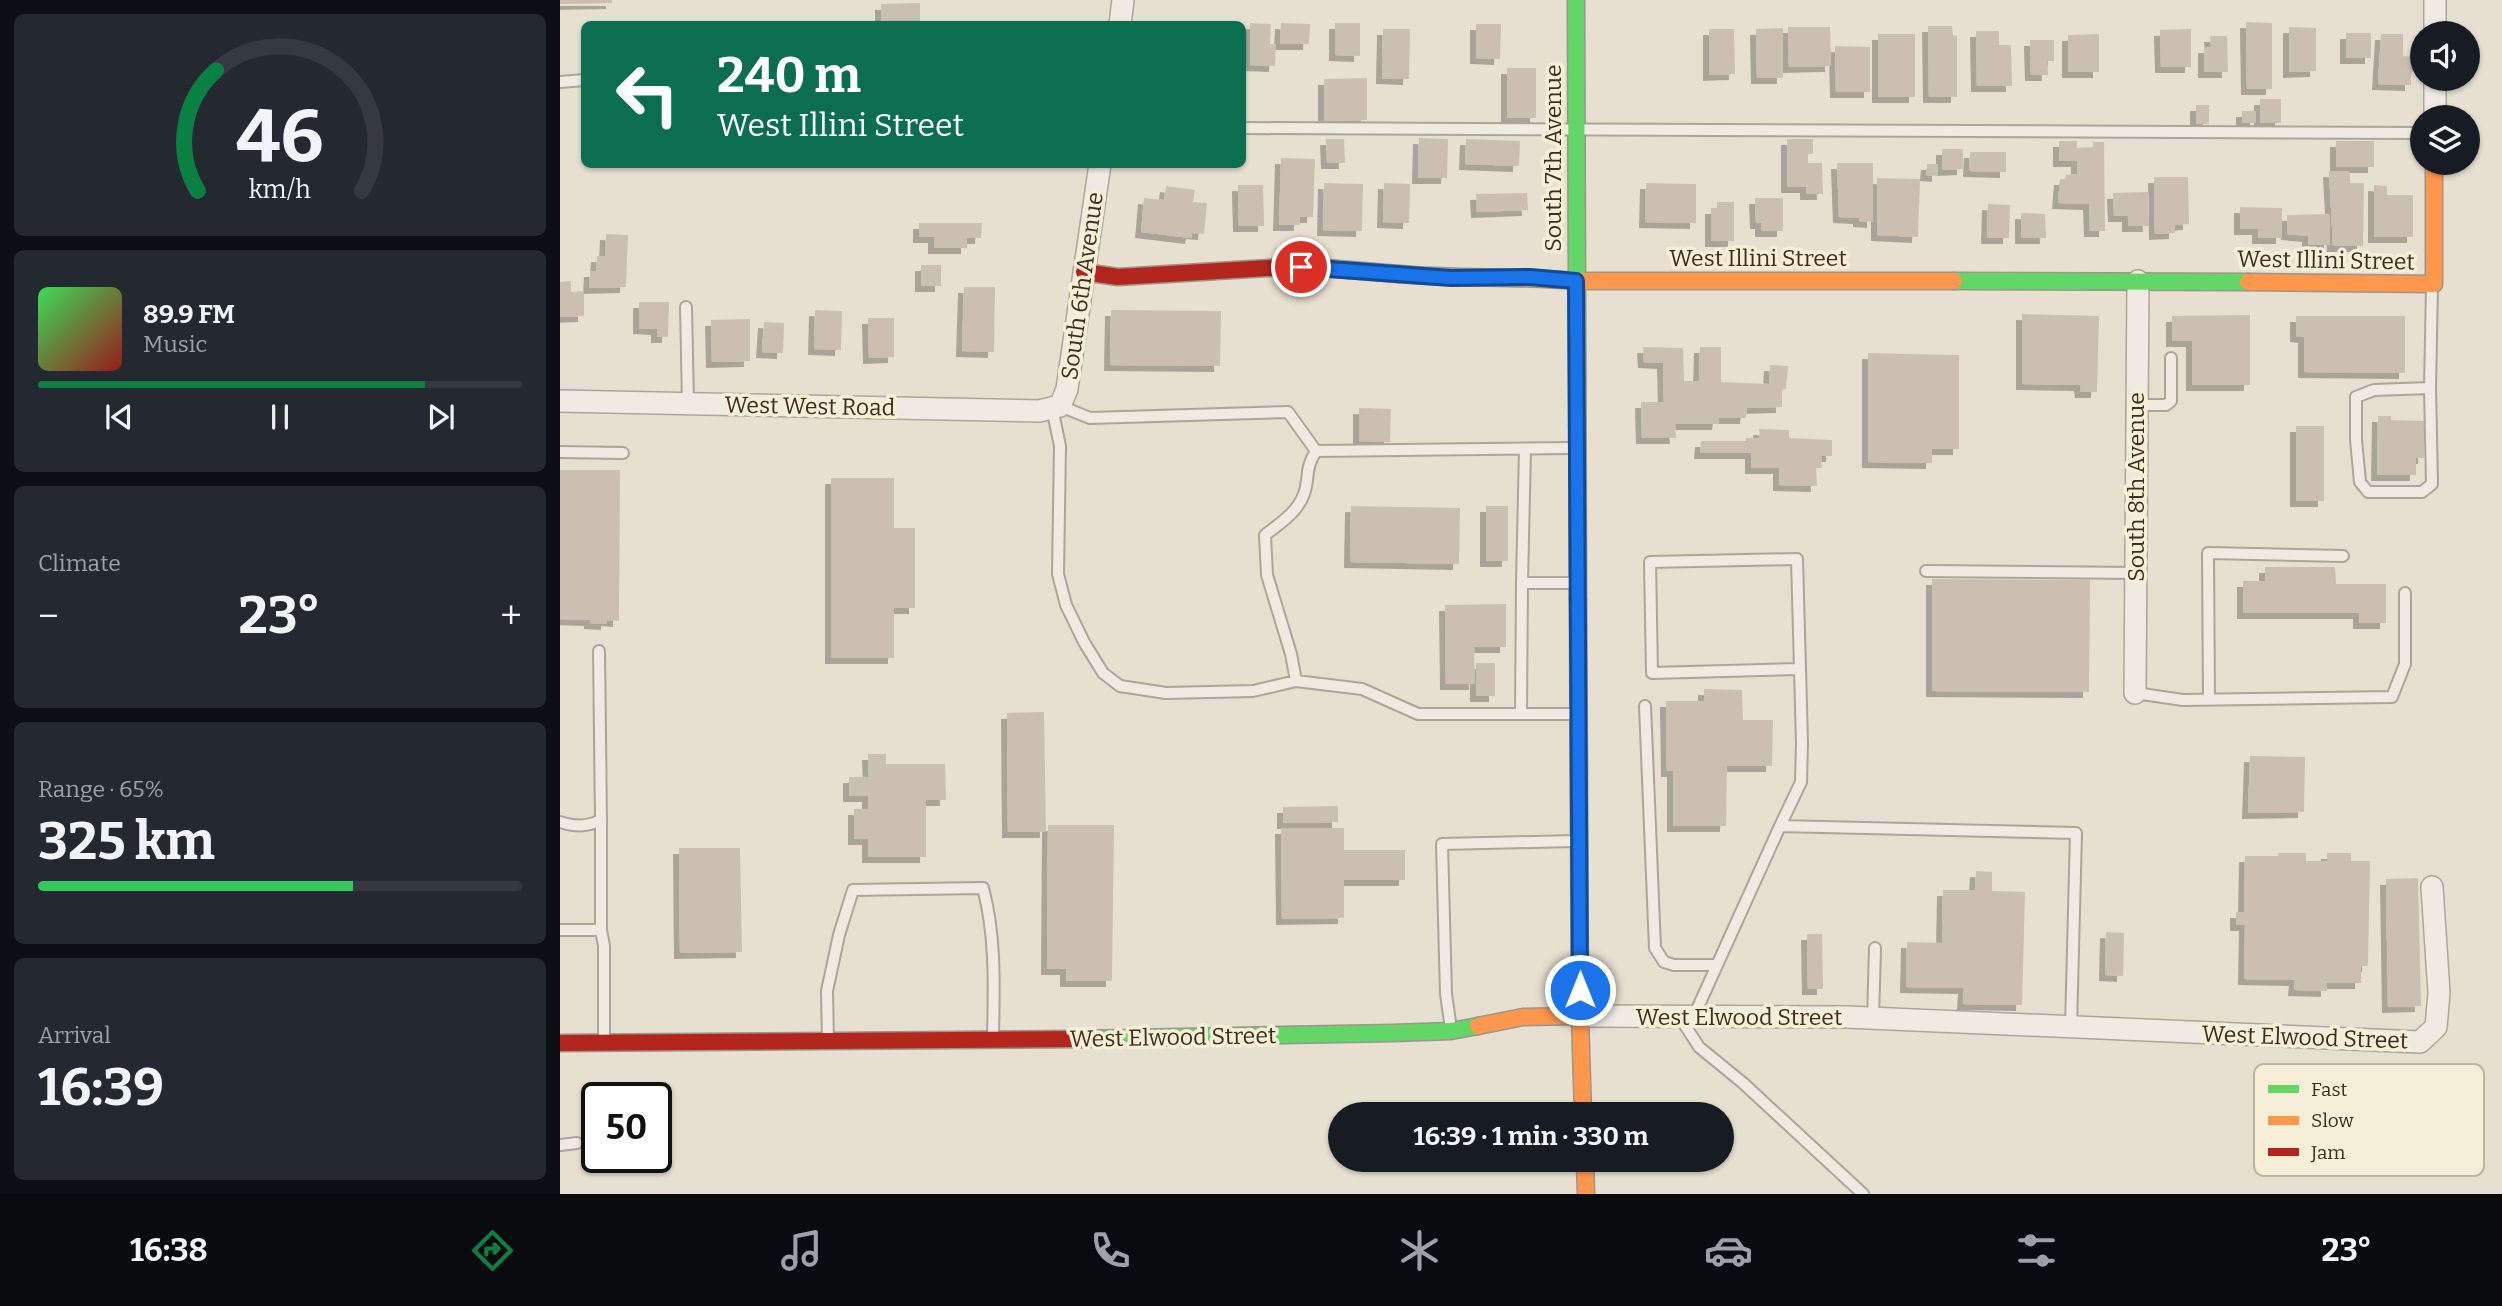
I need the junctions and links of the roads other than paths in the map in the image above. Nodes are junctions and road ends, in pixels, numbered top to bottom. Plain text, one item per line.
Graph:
1 (1123, 0) edge
2 (1576, 0) edge
3 (2435, 0) edge
4 (1120, 21) edge
5 (2435, 21) edge
6 (581, 80) edge
7 (560, 82) edge
8 (1246, 128) edge
9 (1575, 130) junction
10 (2410, 132) edge
11 (1099, 168) edge
12 (2434, 175) edge
13 (1084, 272) junction
14 (1576, 281) junction
15 (2138, 281) junction
16 (2433, 284) junction
17 (687, 307) dead end
18 (2171, 358) dead end
19 (2430, 388) junction
20 (560, 401) edge
21 (688, 404) junction
22 (2137, 405) junction
23 (1056, 407) junction
24 (1576, 448) junction
25 (1525, 449) junction
26 (1316, 451) junction
27 (560, 452) edge
28 (623, 453) dead end
29 (2343, 556) dead end
30 (1926, 572) dead end
31 (2136, 573) junction
32 (1522, 583) junction
33 (1577, 583) junction
34 (2404, 593) dead end
35 (599, 651) dead end
36 (1800, 669) junction
37 (1296, 681) junction
38 (2135, 693) joint
39 (2209, 699) junction
40 (1645, 706) dead end
41 (1521, 714) junction
42 (1578, 714) junction
43 (601, 820) junction
44 (560, 822) edge
45 (1780, 826) junction
46 (1579, 841) junction
47 (2432, 887) dead end
48 (560, 930) edge
49 (601, 930) junction
50 (1875, 948) dead end
51 (1717, 965) junction
52 (1580, 1016) junction
53 (1687, 1016) junction
54 (1873, 1019) junction
55 (2071, 1027) junction
56 (1451, 1031) junction
57 (993, 1041) junction
58 (828, 1042) junction
59 (560, 1043) edge
60 (604, 1043) junction
61 (1583, 1102) edge
62 (577, 1143) dead end
63 (560, 1145) edge
64 (1585, 1172) edge
65 (1586, 1194) edge
66 (1863, 1194) edge

1 - 4 street
2 - 9 street, South 7th Avenue
3 - 5 street
6 - 7 lane
8 - 9 lane
9 - 10 lane
9 - 14 street, South 7th Avenue
11 - 13 street, South 6th Avenue
12 - 16 street
13 - 14 street, West Illini Street
13 - 23 street, South 6th Avenue
14 - 15 street, West Illini Street
14 - 24 street, South 7th Avenue
15 - 16 street, West Illini Street
15 - 22 street, South 8th Avenue
16 - 19 lane
17 - 21 lane
18 - 22 lane
19 - 19 lane
20 - 21 street, West West Road
21 - 23 street, West West Road
22 - 31 street, South 8th Avenue
23 - 26 lane
23 - 37 lane
24 - 25 lane
24 - 33 street, South 7th Avenue
25 - 26 lane
25 - 32 lane
26 - 37 lane
27 - 28 lane
29 - 39 lane
30 - 31 lane
31 - 38 street, South 8th Avenue
32 - 33 lane
32 - 41 lane
33 - 42 street, South 7th Avenue
34 - 39 lane
35 - 43 lane
36 - 36 lane
36 - 45 lane
37 - 41 lane
38 - 39 lane
40 - 51 lane
41 - 42 lane
42 - 46 street, South 7th Avenue
43 - 44 lane
43 - 49 lane
45 - 51 lane
45 - 55 lane
46 - 52 street, South 7th Avenue
46 - 56 lane
47 - 55 street, West Elwood Street
48 - 49 lane
49 - 60 lane
50 - 54 lane
51 - 53 lane
52 - 53 street, West Elwood Street
52 - 56 street, West Elwood Street
52 - 61 street, South 7th Avenue
53 - 54 street, West Elwood Street
53 - 66 lane
54 - 55 street, West Elwood Street
56 - 57 street, West Elwood Street
57 - 58 street, West Elwood Street
57 - 58 lane
58 - 60 street, West Elwood Street
59 - 60 street, West Elwood Street
62 - 63 lane
64 - 65 street

